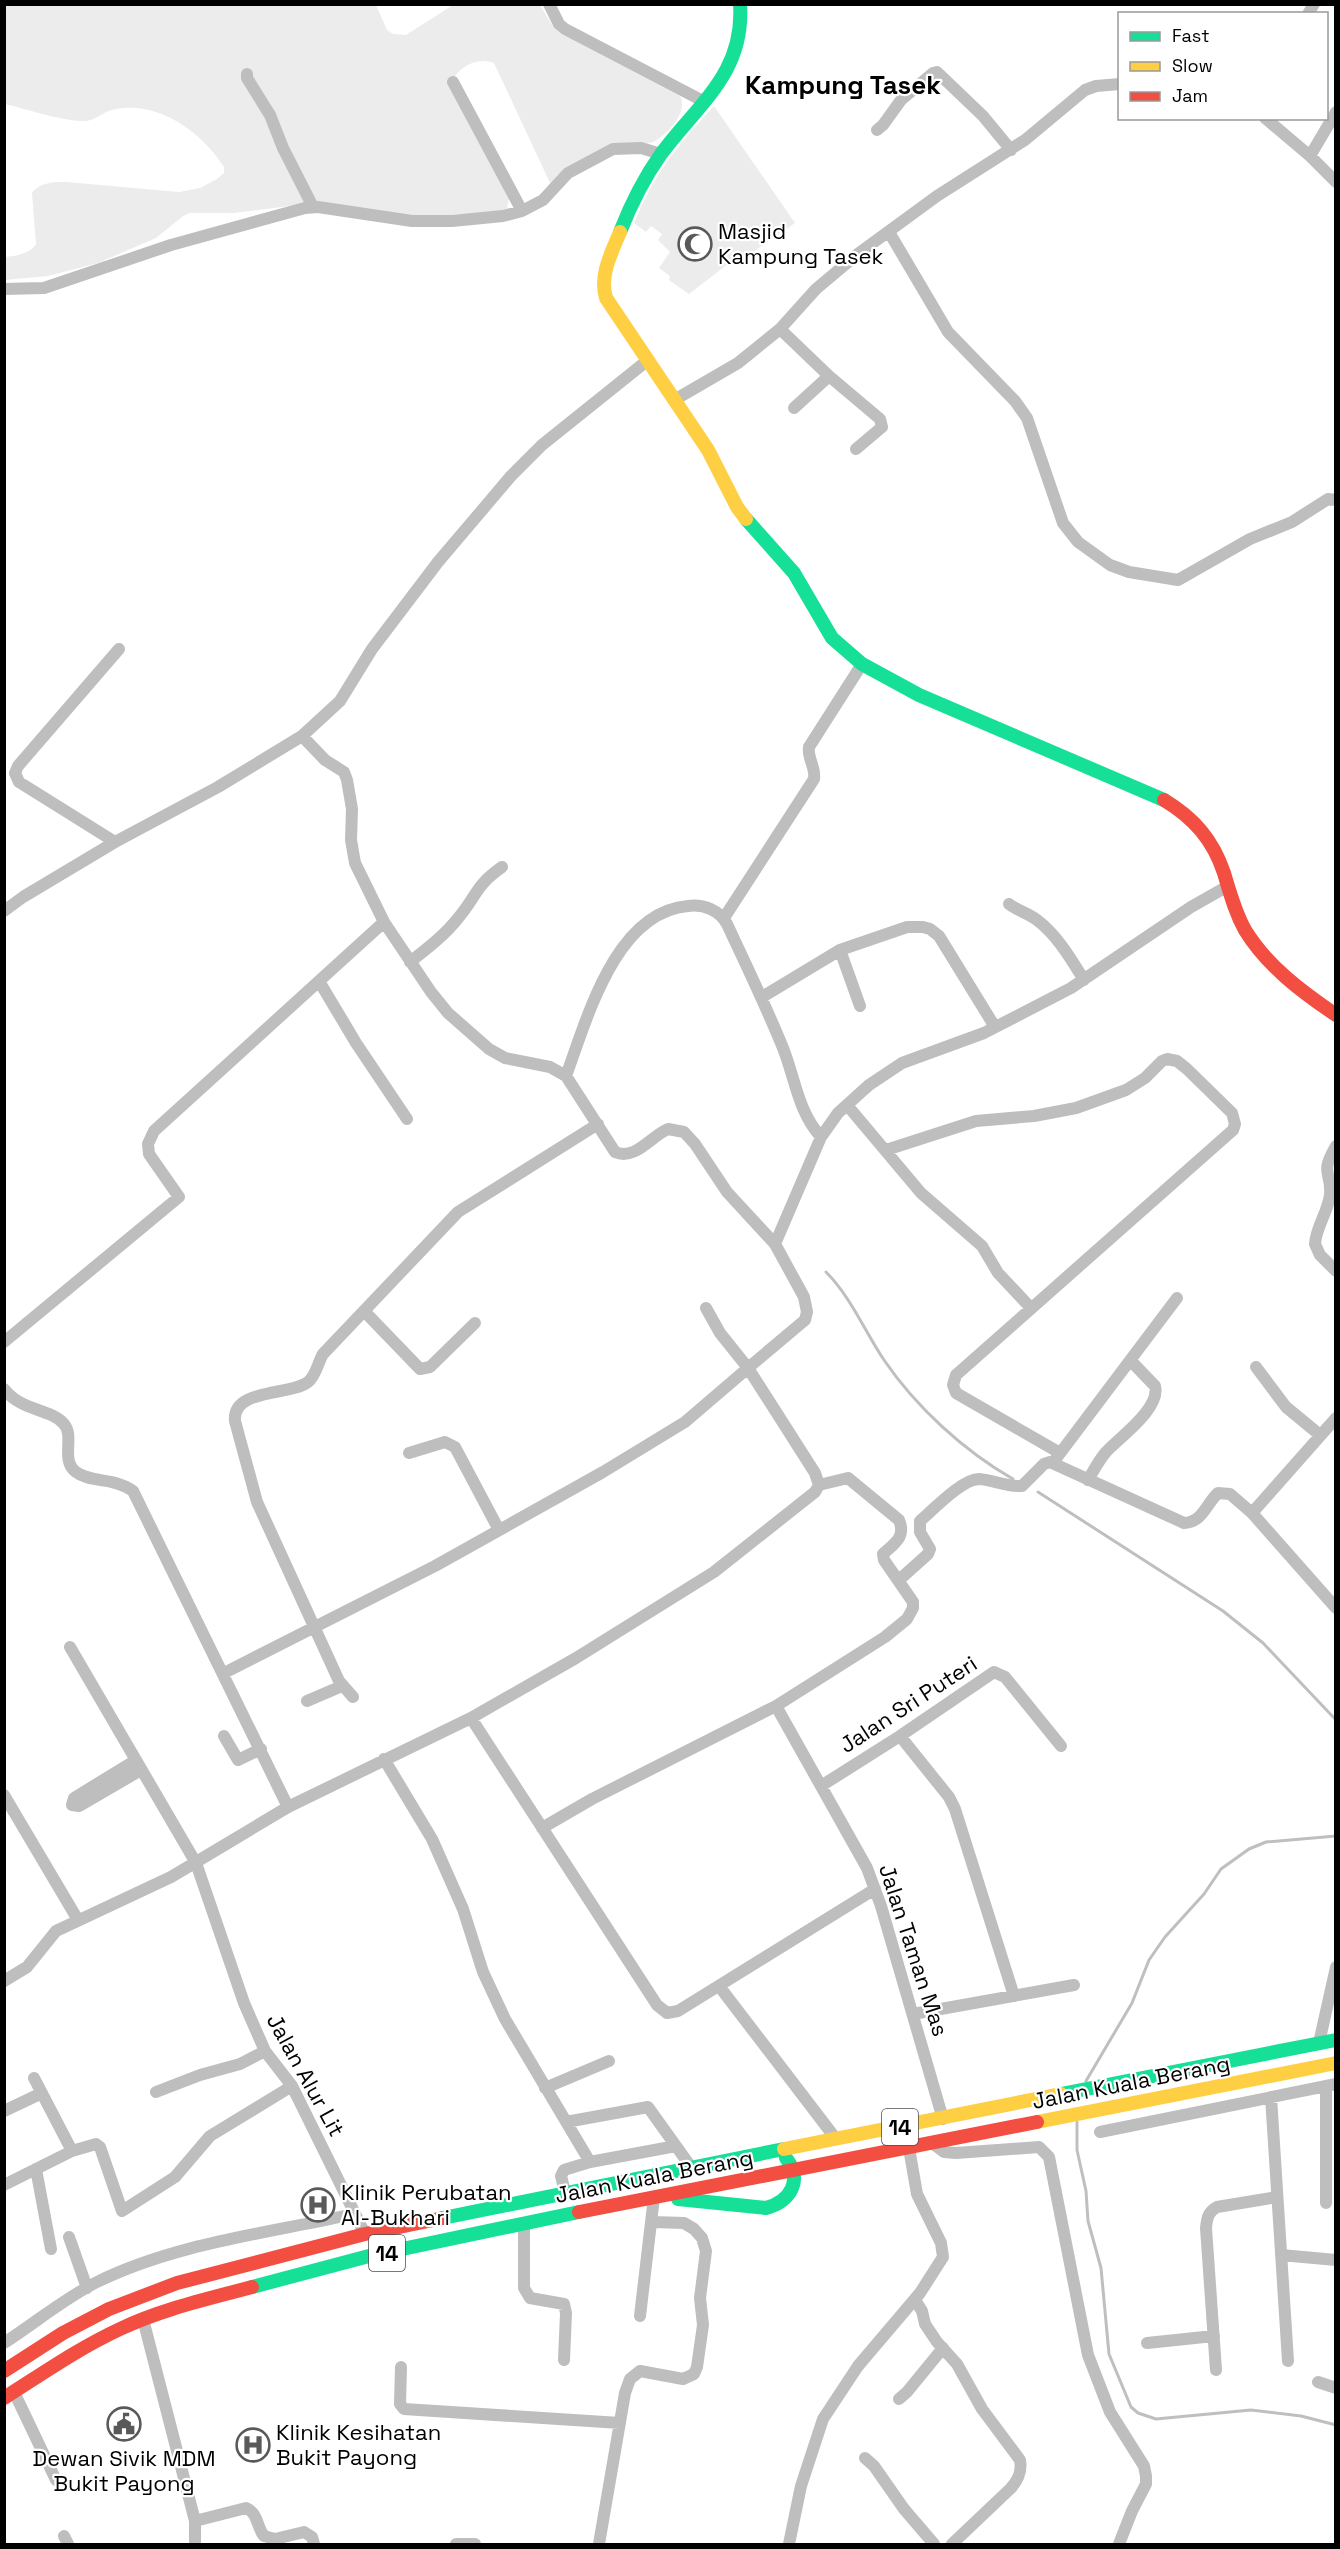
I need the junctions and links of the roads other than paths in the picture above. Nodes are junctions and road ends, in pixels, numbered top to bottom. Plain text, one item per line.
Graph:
1 (549, 4) edge
2 (740, 4) edge
3 (247, 74) dead end
4 (453, 82) dead end
5 (1118, 84) edge
6 (703, 101) junction
7 (1335, 112) edge
8 (1267, 120) edge
9 (877, 130) dead end
10 (1011, 150) junction
11 (661, 154) junction
12 (1310, 156) junction
13 (1335, 182) edge
14 (313, 207) junction
15 (522, 211) junction
16 (889, 232) junction
17 (4, 289) edge
18 (780, 328) junction
19 (648, 360) junction
20 (829, 376) junction
21 (676, 399) junction
22 (794, 408) dead end
23 (856, 449) dead end
24 (1335, 500) edge
25 (119, 649) dead end
26 (862, 664) junction
27 (302, 736) junction
28 (115, 842) junction
29 (502, 867) dead end
30 (1228, 886) junction
31 (1009, 904) dead end
32 (4, 911) edge
33 (724, 918) junction
34 (384, 922) junction
35 (840, 950) junction
36 (410, 962) junction
37 (1084, 980) junction
38 (319, 981) junction
39 (762, 997) junction
40 (860, 1006) dead end
41 (1335, 1015) edge
42 (995, 1027) junction
43 (566, 1076) junction
44 (847, 1105) junction
45 (407, 1119) dead end
46 (598, 1124) junction
47 (821, 1137) junction
48 (1335, 1146) edge
49 (886, 1150) junction
50 (775, 1244) junction
51 (1335, 1270) edge
52 (1177, 1298) dead end
53 (1030, 1307) junction
54 (706, 1308) dead end
55 (365, 1312) junction
56 (475, 1323) dead end
57 (4, 1342) edge
58 (1131, 1361) junction
59 (1256, 1367) dead end
60 (748, 1368) junction
61 (4, 1389) edge
62 (1335, 1418) edge
63 (1320, 1435) junction
64 (409, 1453) dead end
65 (1057, 1458) junction
66 (1088, 1480) junction
67 (819, 1485) junction
68 (1252, 1513) junction
69 (500, 1530) junction
70 (899, 1580) junction
71 (1335, 1608) edge
72 (314, 1628) junction
73 (70, 1647) dead end
74 (224, 1673) junction
75 (342, 1686) junction
76 (353, 1697) dead end
77 (307, 1701) dead end
78 (776, 1706) junction
79 (471, 1718) junction
80 (224, 1736) dead end
81 (900, 1736) junction
82 (1061, 1746) dead end
83 (261, 1749) junction
84 (384, 1759) junction
85 (139, 1765) junction
86 (821, 1786) junction
87 (4, 1795) edge
88 (288, 1807) junction
89 (542, 1828) junction
90 (196, 1863) junction
91 (875, 1889) junction
92 (78, 1920) junction
93 (1335, 1967) edge
94 (4, 1982) edge
95 (1074, 1985) dead end
96 (719, 1986) junction
97 (1014, 1996) junction
98 (1331, 2007) edge
99 (913, 2014) junction
100 (1335, 2040) edge
101 (1319, 2043) junction
102 (265, 2051) junction
103 (609, 2061) dead end
104 (1335, 2062) edge
105 (34, 2078) dead end
106 (1330, 2085) edge
107 (292, 2086) junction
108 (545, 2088) junction
109 (156, 2092) dead end
110 (42, 2093) junction
111 (1271, 2097) junction
112 (1154, 2099) junction
113 (4, 2111) edge
114 (943, 2119) junction
115 (1159, 2120) junction
116 (566, 2122) junction
117 (1100, 2132) dead end
118 (836, 2139) junction
119 (932, 2144) junction
120 (676, 2146) junction
121 (909, 2148) junction
122 (72, 2151) junction
123 (756, 2155) junction
124 (590, 2162) junction
125 (691, 2167) junction
126 (36, 2169) junction
127 (793, 2170) junction
128 (4, 2185) edge
129 (565, 2192) junction
130 (655, 2197) junction
131 (1277, 2197) junction
132 (1326, 2203) dead end
133 (354, 2214) junction
134 (652, 2222) junction
135 (524, 2224) junction
136 (294, 2228) junction
137 (365, 2234) junction
138 (69, 2237) dead end
139 (51, 2249) dead end
140 (299, 2252) junction
141 (1281, 2254) junction
142 (1335, 2260) edge
143 (87, 2288) junction
144 (915, 2300) junction
145 (640, 2316) dead end
146 (143, 2319) junction
147 (1214, 2336) junction
148 (4, 2343) edge
149 (1147, 2343) dead end
150 (943, 2348) junction
151 (564, 2360) dead end
152 (1288, 2361) dead end
153 (401, 2367) dead end
154 (1216, 2370) dead end
155 (4, 2371) edge
156 (1318, 2382) dead end
157 (1335, 2388) edge
158 (9, 2395) edge
159 (899, 2399) dead end
160 (620, 2423) junction
161 (865, 2458) dead end
162 (56, 2480) dead end
163 (195, 2522) junction
164 (195, 2544) edge
165 (314, 2544) edge
166 (456, 2544) edge
167 (475, 2544) edge
168 (599, 2544) edge
169 (789, 2544) edge
170 (934, 2544) edge
171 (952, 2544) edge
172 (1119, 2544) edge

1 - 6 street
2 - 6 main road
3 - 14 street
4 - 15 street
5 - 10 street
6 - 11 main road
7 - 12 street
8 - 12 street
9 - 10 street
10 - 16 street
11 - 15 street
11 - 19 main road
12 - 13 street
14 - 15 street
14 - 17 street
16 - 18 street
16 - 24 street
18 - 20 street
18 - 21 street
19 - 21 main road
19 - 27 street
20 - 22 street
20 - 23 street
21 - 26 main road
25 - 28 street
26 - 30 main road
26 - 33 street
27 - 28 street
27 - 34 street
28 - 32 street
29 - 36 street
30 - 37 street
30 - 41 main road
31 - 37 street
33 - 39 street
33 - 43 street
34 - 36 street
34 - 38 street
35 - 39 street
35 - 40 street
35 - 42 street
36 - 43 street
37 - 42 street
38 - 45 street
38 - 57 street
39 - 47 street
42 - 44 street
43 - 46 street
44 - 47 street
44 - 49 street
46 - 50 street
46 - 55 street
47 - 50 street
48 - 51 street
49 - 53 street
49 - 53 street
50 - 60 street
52 - 58 street
53 - 65 street
54 - 60 street
55 - 56 street
55 - 72 street
58 - 65 street
58 - 66 street
59 - 63 street
60 - 67 street
60 - 69 street
61 - 74 street
62 - 63 street
63 - 68 street
64 - 69 street
65 - 66 street
65 - 70 street
66 - 68 street
67 - 70 street
67 - 79 street
68 - 71 street
69 - 72 street
70 - 78 street
72 - 74 street
72 - 75 street
73 - 85 street, Jalan Alur Lit
74 - 83 street
75 - 76 street
75 - 77 street
78 - 86 street, Jalan Taman Mas
78 - 89 street
79 - 84 street
79 - 89 street
80 - 83 street
81 - 82 street, Jalan Sri Puteri
81 - 86 street, Jalan Sri Puteri
81 - 97 street
83 - 88 street
84 - 88 street
84 - 108 street
85 - 85 street
85 - 90 street, Jalan Alur Lit
86 - 91 street, Jalan Taman Mas
87 - 92 street
88 - 90 street
89 - 96 street
90 - 92 street
90 - 102 street, Jalan Alur Lit
91 - 96 street
91 - 99 street, Jalan Taman Mas
92 - 94 street
93 - 98 street
95 - 97 street
96 - 118 street
97 - 99 street
98 - 101 street
99 - 114 street, Jalan Taman Mas
100 - 101 main road, Jalan Kuala Berang / 14
101 - 114 main road, Jalan Kuala Berang / 14
102 - 107 street, Jalan Alur Lit
102 - 109 street
103 - 108 street
104 - 112 main road, Jalan Kuala Berang / 14
105 - 110 street
106 - 111 street
106 - 132 street
107 - 122 street
107 - 133 street, Jalan Alur Lit
108 - 116 street
110 - 113 street
110 - 122 street
111 - 115 street
111 - 131 street
112 - 115 street
112 - 119 main road, Jalan Kuala Berang / 14
114 - 118 main road, Jalan Kuala Berang / 14
115 - 117 street
116 - 120 street
116 - 124 street
118 - 123 main road, Jalan Kuala Berang / 14
119 - 121 main road, Jalan Kuala Berang / 14
119 - 172 street
120 - 124 street
120 - 125 street
121 - 127 main road, Jalan Kuala Berang / 14
121 - 144 street
122 - 126 street
123 - 125 main road, Jalan Kuala Berang / 14
123 - 127 main road
124 - 129 street
125 - 129 main road, Jalan Kuala Berang / 14
126 - 128 street
126 - 139 street
127 - 130 main road, Jalan Kuala Berang / 14
127 - 130 main road
129 - 137 main road, Jalan Kuala Berang / 14
130 - 134 street
130 - 135 main road, Jalan Kuala Berang / 14
131 - 141 street
131 - 147 street
133 - 136 street
133 - 137 street, Jalan Alur Lit
134 - 145 street
134 - 160 street
135 - 146 main road, Jalan Kuala Berang / 14
135 - 151 street
136 - 140 street
136 - 143 street
137 - 140 main road, Jalan Kuala Berang / 14
138 - 143 street
140 - 155 main road, Jalan Kuala Berang / 14
141 - 142 street
141 - 152 street
143 - 148 street
144 - 150 street
144 - 169 street
146 - 158 main road, Jalan Kuala Berang / 14
146 - 163 street
147 - 149 street
147 - 154 street
150 - 159 street
150 - 171 street
153 - 160 street
156 - 157 street
158 - 162 street
160 - 168 street
161 - 170 street
163 - 164 street
163 - 165 street
166 - 167 street

